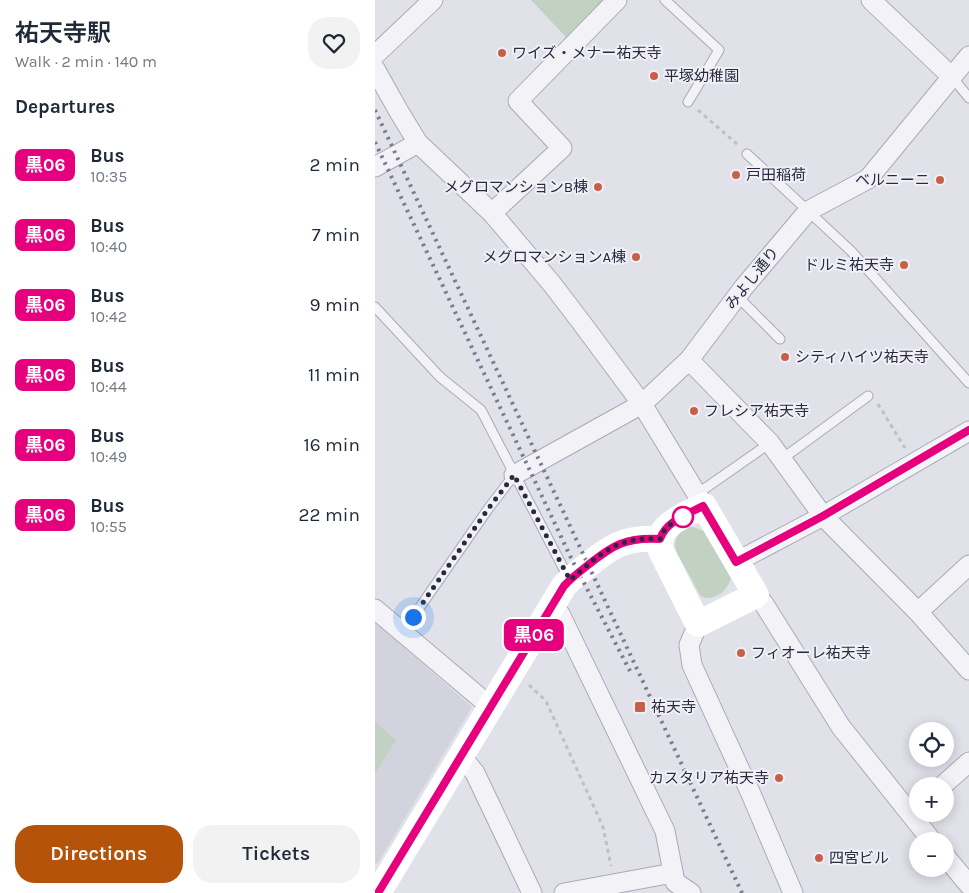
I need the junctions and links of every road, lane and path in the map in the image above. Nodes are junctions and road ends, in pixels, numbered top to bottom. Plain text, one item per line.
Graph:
1 (433, 0) edge
2 (617, 0) edge
3 (665, 0) edge
4 (871, 0) edge
5 (375, 55) edge
6 (969, 56) edge
7 (377, 72) edge
8 (952, 78) junction
9 (969, 98) edge
10 (688, 102) joint
11 (418, 143) junction
12 (747, 154) joint
13 (375, 167) edge
14 (808, 211) junction
15 (492, 213) junction
16 (737, 296) junction
17 (375, 307) edge
18 (780, 339) dead end
19 (689, 360) junction
20 (969, 383) edge
21 (868, 396) joint
22 (641, 404) junction
23 (969, 430) edge
24 (770, 443) junction
25 (782, 459) junction
26 (913, 462) junction
27 (514, 475) junction
28 (700, 500) junction
29 (823, 516) junction
30 (660, 539) junction
31 (736, 562) junction
32 (969, 565) edge
33 (570, 580) junction
34 (756, 595) junction
35 (550, 608) junction
36 (375, 609) edge
37 (918, 612) junction
38 (697, 624) junction
39 (402, 633) junction
40 (513, 670) junction
41 (969, 670) edge
42 (491, 707) junction
43 (460, 758) junction
44 (969, 762) edge
45 (952, 777) edge
46 (909, 806) edge
47 (954, 867) edge
48 (673, 874) junction
49 (615, 884) junction
50 (969, 885) edge
51 (378, 893) edge
52 (532, 893) edge
53 (564, 893) edge
54 (691, 893) edge
55 (793, 893) edge

1 - 5 street
2 - 15 street
3 - 10 lane
4 - 8 street
6 - 8 street, みよし通り
7 - 11 street
8 - 9 lane
8 - 14 street, みよし通り
10 - 12 path
11 - 13 street
11 - 15 street
12 - 14 lane
14 - 16 street, みよし通り
14 - 20 lane
15 - 22 street
16 - 18 lane
16 - 19 street, みよし通り
17 - 27 lane
19 - 22 street, みよし通り
19 - 24 street
21 - 25 lane
21 - 26 path
22 - 27 street, みよし通り
22 - 28 street
23 - 26 street
24 - 25 street
24 - 28 lane
25 - 29 street
26 - 29 street
27 - 33 lane
27 - 39 lane
28 - 30 street
28 - 31 street
29 - 31 street
29 - 37 street
30 - 33 street
30 - 38 street
31 - 34 street
32 - 37 street
33 - 35 street
34 - 38 street
34 - 46 street
35 - 40 street
35 - 48 street
36 - 39 street
37 - 41 street
38 - 55 street
39 - 42 street
40 - 42 street
40 - 49 path
42 - 43 street
43 - 51 street
43 - 52 street
44 - 45 street
47 - 50 street
48 - 49 street
48 - 54 street
49 - 53 street

